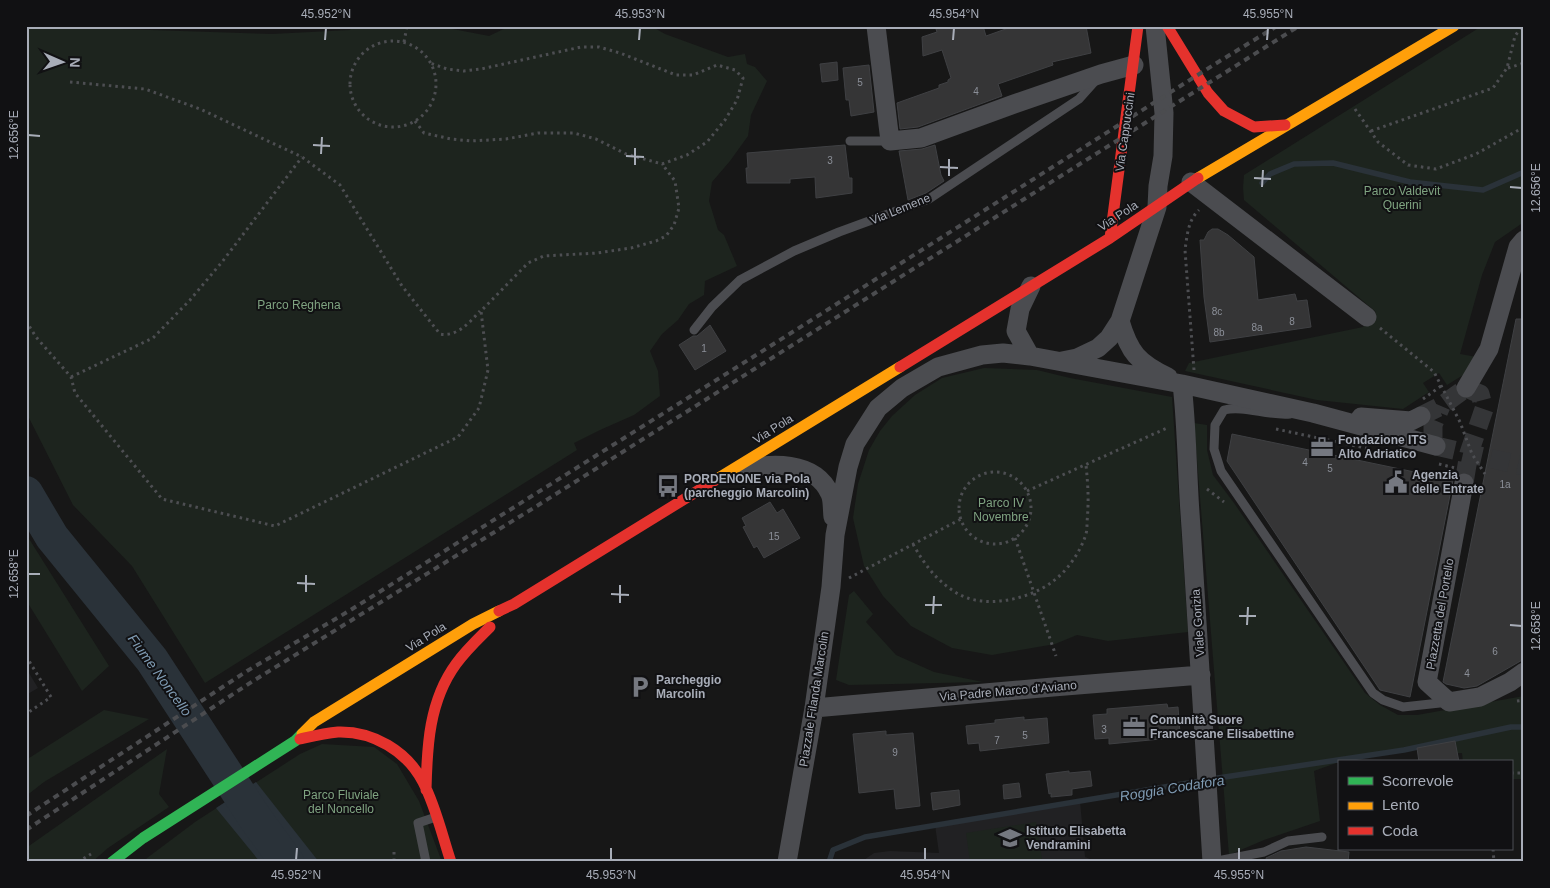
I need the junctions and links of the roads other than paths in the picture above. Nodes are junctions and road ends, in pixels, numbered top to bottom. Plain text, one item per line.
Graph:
1 (876, 26) edge
2 (1138, 26) edge
3 (1155, 26) edge
4 (1167, 26) edge
5 (1454, 26) edge
6 (1134, 65) junction
7 (1101, 74) junction
8 (1289, 125) junction
9 (850, 141) dead end
10 (890, 141) junction
11 (1191, 182) junction
12 (1157, 207) junction
13 (1110, 238) junction
14 (1524, 240) edge
15 (1030, 286) junction
16 (1368, 317) road end
17 (1120, 321) junction
18 (694, 330) dead end
19 (1030, 356) junction
20 (1056, 362) junction
21 (1182, 384) junction
22 (1466, 388) dead end
23 (1313, 413) junction
24 (1421, 416) tunnel mouth
25 (1434, 443) tunnel mouth
26 (722, 477) junction
27 (1464, 484) tunnel mouth
28 (835, 535) junction
29 (514, 604) junction
30 (1201, 676) junction
31 (1519, 680) edge
32 (1448, 702) junction
33 (814, 708) junction
34 (295, 741) junction
35 (426, 791) junction
36 (436, 817) junction
37 (1322, 837) dead end
38 (112, 862) edge
39 (426, 862) edge
40 (451, 862) edge
41 (787, 862) edge
42 (1212, 862) edge

1 - 10 street
2 - 6 main road, Via Cappuccini
3 - 12 street
4 - 8 main road
5 - 8 main road, Via Pola
6 - 7 street
6 - 13 main road, Via Cappuccini
7 - 10 street
7 - 18 lane, Via Lemene
8 - 11 main road, Via Pola
9 - 10 lane
11 - 12 main road, Via Pola
11 - 16 street
12 - 13 main road, Via Pola
12 - 17 street
13 - 15 main road, Via Pola
14 - 22 street
15 - 19 street
15 - 26 main road, Via Pola
17 - 20 street
17 - 21 street
19 - 20 street, Piazzale Filanda Marcolin
19 - 28 street, Piazzale Filanda Marcolin
20 - 21 street, Piazzale Filanda Marcolin
21 - 23 street
21 - 30 street, Viale Gorizia
23 - 24 street
23 - 25 street
23 - 32 lane
26 - 28 street, Piazzale Filanda Marcolin
26 - 29 main road, Via Pola
27 - 32 street, Piazzetta del Portello
28 - 33 street, Piazzale Filanda Marcolin
29 - 34 main road, Via Pola
29 - 35 main road
30 - 33 street, Via Padre Marco d'Aviano
30 - 42 street, Viale Gorizia
31 - 32 street
33 - 41 street, Piazzale Filanda Marcolin
34 - 35 main road
34 - 38 main road, Via Pola
35 - 36 main road
36 - 39 lane
36 - 40 main road
37 - 42 lane

